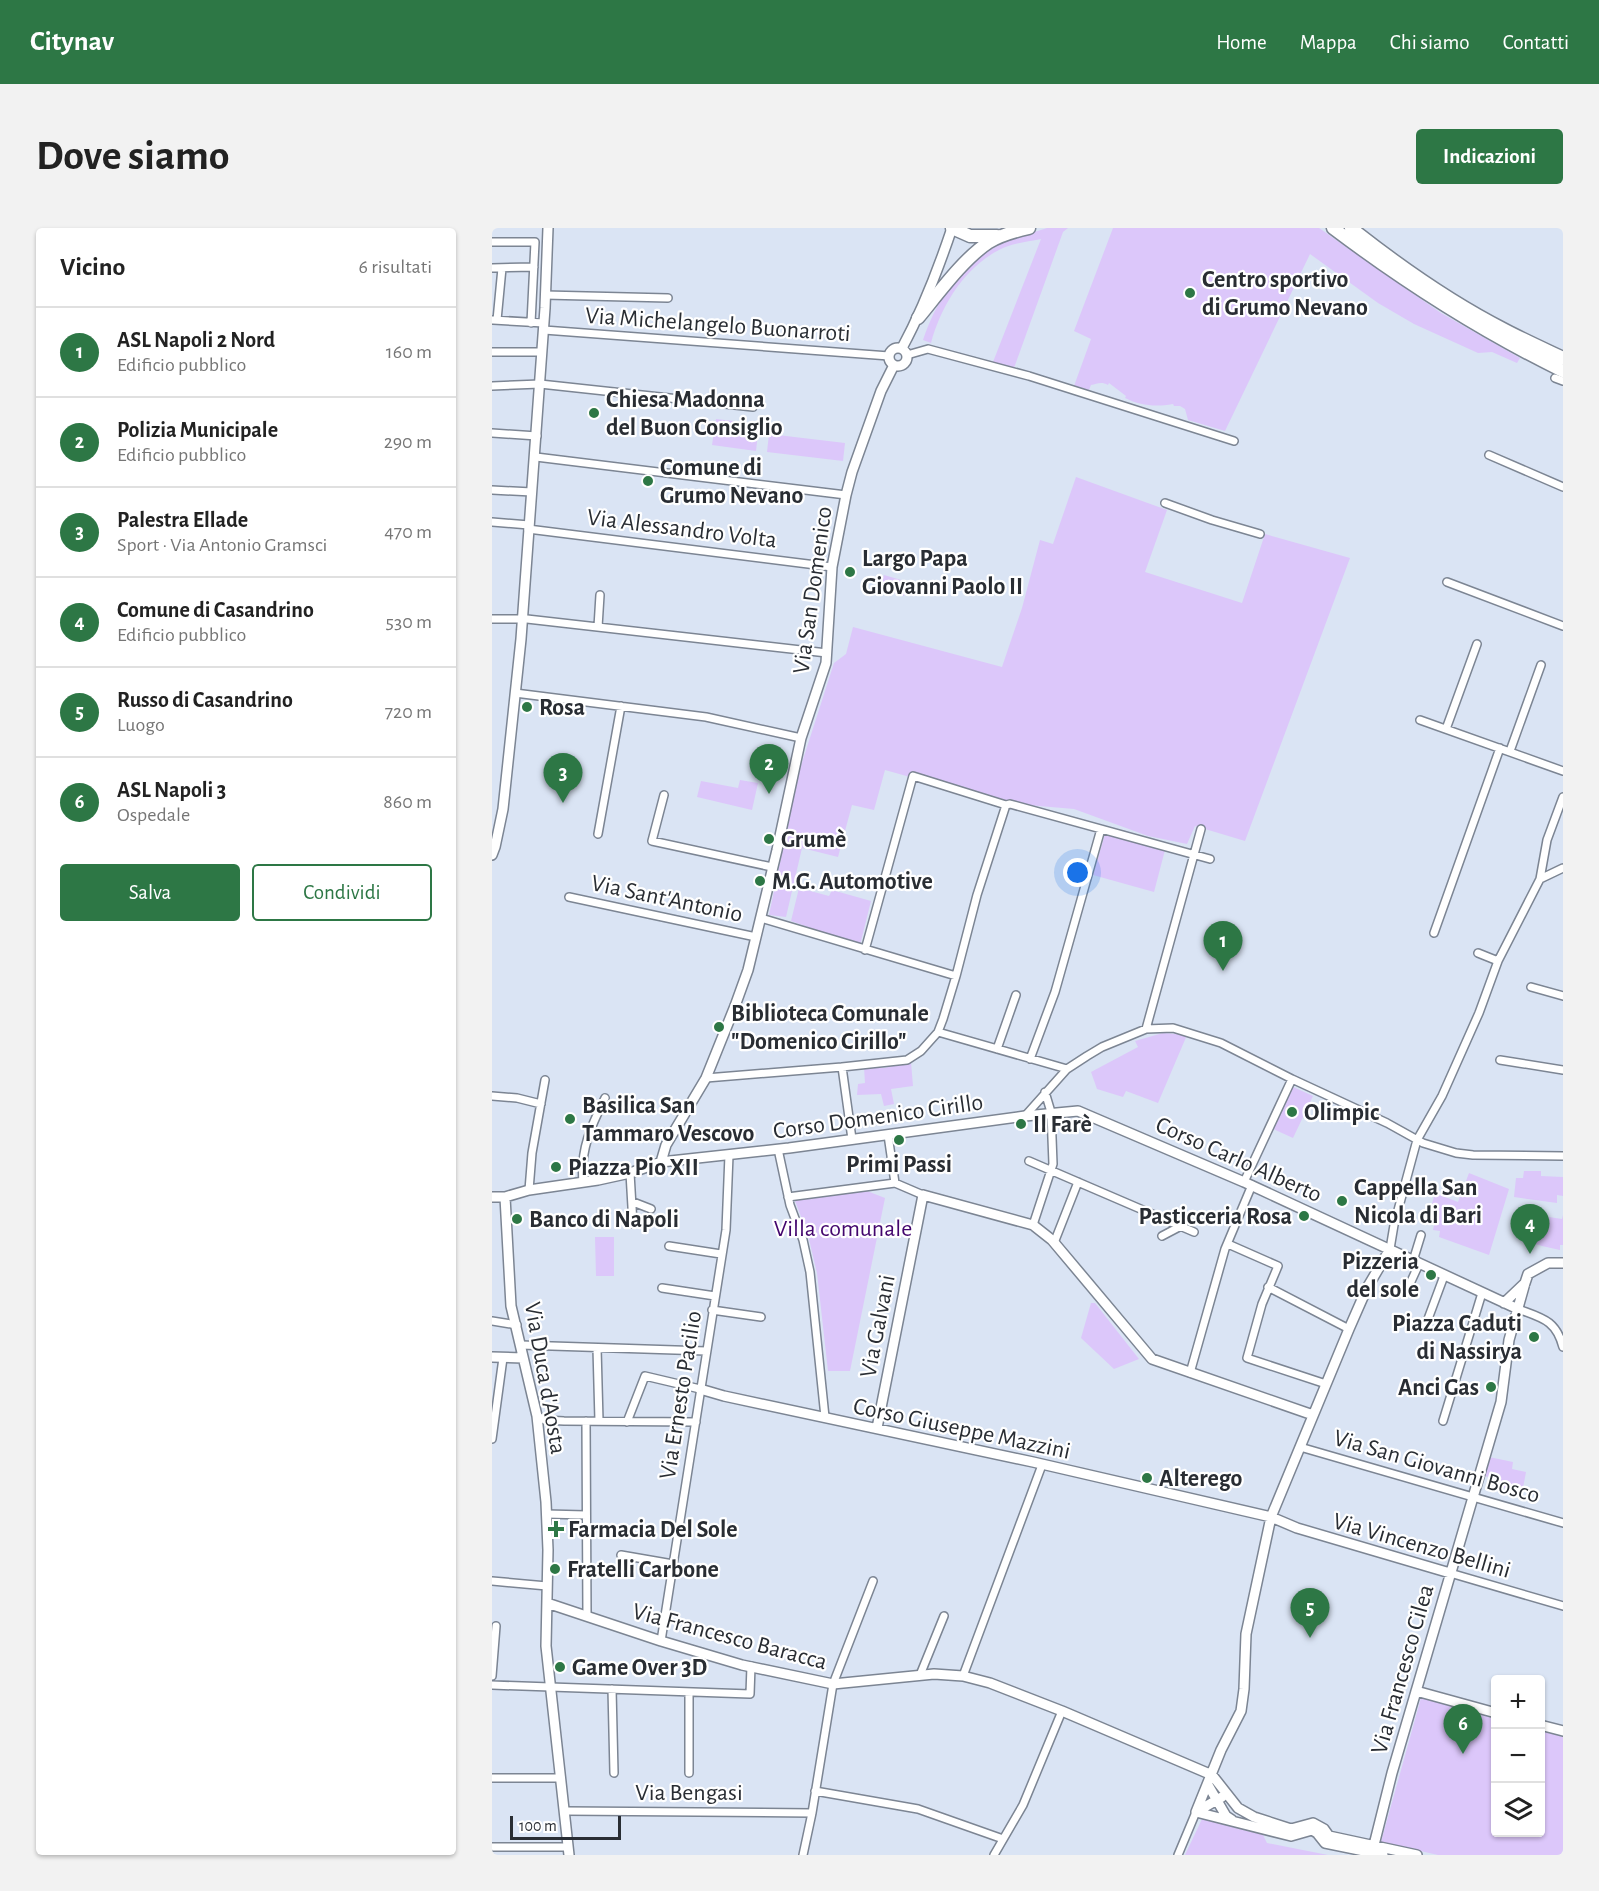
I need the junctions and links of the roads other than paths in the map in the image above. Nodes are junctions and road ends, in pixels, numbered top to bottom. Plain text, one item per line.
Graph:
1 (548, 228) edge
2 (952, 228) edge
3 (1333, 228) edge
4 (1351, 228) edge
5 (1015, 231) edge
6 (492, 242) edge
7 (534, 267) junction
8 (492, 268) edge
9 (502, 268) junction
10 (545, 295) junction
11 (668, 298) dead end
12 (918, 318) junction
13 (494, 320) edge
14 (531, 322) junction
15 (544, 327) junction
16 (1501, 333) junction
17 (492, 352) edge
18 (542, 352) junction
19 (905, 352) junction
20 (1563, 358) edge
21 (891, 360) junction
22 (1560, 376) edge
23 (540, 384) junction
24 (492, 386) edge
25 (753, 407) dead end
26 (492, 433) edge
27 (537, 436) junction
28 (1234, 441) dead end
29 (1489, 455) dead end
30 (536, 457) junction
31 (1563, 487) edge
32 (492, 490) edge
33 (532, 492) junction
34 (846, 495) junction
35 (1165, 503) dead end
36 (492, 522) edge
37 (529, 527) junction
38 (1260, 534) dead end
39 (832, 567) junction
40 (1447, 582) dead end
41 (600, 595) dead end
42 (492, 619) edge
43 (525, 619) junction
44 (1563, 626) edge
45 (598, 627) junction
46 (1477, 644) dead end
47 (827, 653) junction
48 (1541, 665) dead end
49 (515, 693) junction
50 (621, 706) junction
51 (1420, 720) dead end
52 (1446, 729) junction
53 (798, 738) junction
54 (1500, 748) junction
55 (1510, 751) junction
56 (1563, 771) edge
57 (664, 795) dead end
58 (1563, 797) edge
59 (1005, 806) junction
60 (492, 809) edge
61 (503, 809) junction
62 (1101, 829) junction
63 (1201, 830) dead end
64 (598, 834) dead end
65 (1194, 854) junction
66 (492, 855) edge
67 (1210, 859) dead end
68 (772, 867) junction
69 (1563, 868) edge
70 (1540, 879) junction
71 (569, 897) dead end
72 (761, 918) junction
73 (1434, 933) dead end
74 (756, 937) junction
75 (865, 950) junction
76 (1478, 952) dead end
77 (1498, 961) junction
78 (956, 976) junction
79 (1531, 987) dead end
80 (1016, 995) dead end
81 (1563, 996) edge
82 (1146, 1029) junction
83 (938, 1032) junction
84 (997, 1049) junction
85 (1030, 1059) junction
86 (1500, 1060) dead end
87 (842, 1067) junction
88 (1067, 1069) junction
89 (1563, 1070) edge
90 (706, 1078) junction
91 (1292, 1079) junction
92 (544, 1080) dead end
93 (1045, 1092) junction
94 (492, 1096) edge
95 (605, 1098) dead end
96 (541, 1104) junction
97 (1051, 1113) junction
98 (1023, 1116) junction
99 (888, 1135) junction
100 (852, 1139) junction
101 (1418, 1140) junction
102 (778, 1149) junction
103 (729, 1155) junction
104 (1563, 1156) edge
105 (1029, 1161) dead end
106 (661, 1162) junction
107 (1051, 1170) junction
108 (630, 1173) junction
109 (583, 1182) junction
110 (1078, 1182) junction
111 (895, 1183) junction
112 (1248, 1183) junction
113 (529, 1190) junction
114 (923, 1195) junction
115 (509, 1196) junction
116 (492, 1197) edge
117 (788, 1197) junction
118 (633, 1202) junction
119 (651, 1209) dead end
120 (633, 1224) dead end
121 (1033, 1225) junction
122 (1181, 1226) junction
123 (1194, 1232) dead end
124 (1421, 1235) dead end
125 (1162, 1236) dead end
126 (1054, 1243) junction
127 (1228, 1244) junction
128 (669, 1246) dead end
129 (1390, 1250) junction
130 (721, 1254) junction
131 (1416, 1262) junction
132 (1563, 1263) edge
133 (1444, 1276) junction
134 (1525, 1283) junction
135 (1268, 1287) junction
136 (662, 1288) dead end
137 (1408, 1288) dead end
138 (1482, 1293) junction
139 (715, 1296) junction
140 (1504, 1303) junction
141 (1518, 1309) junction
142 (712, 1310) junction
143 (761, 1317) dead end
144 (492, 1321) edge
145 (517, 1325) junction
146 (1425, 1327) dead end
147 (1349, 1329) junction
148 (521, 1345) junction
149 (1563, 1347) edge
150 (597, 1348) junction
151 (706, 1351) junction
152 (492, 1357) edge
153 (503, 1358) junction
154 (523, 1359) junction
155 (1190, 1372) junction
156 (1326, 1384) junction
157 (700, 1389) junction
158 (1313, 1415) junction
159 (537, 1416) junction
160 (825, 1418) junction
161 (586, 1421) junction
162 (599, 1421) junction
163 (1443, 1421) dead end
164 (627, 1422) junction
165 (696, 1422) junction
166 (877, 1428) junction
167 (492, 1439) edge
168 (1300, 1447) junction
169 (1042, 1465) junction
170 (1472, 1497) junction
171 (546, 1514) junction
172 (586, 1515) junction
173 (1271, 1517) junction
174 (1563, 1523) edge
175 (621, 1555) dead end
176 (673, 1564) junction
177 (1450, 1574) junction
178 (492, 1581) edge
179 (873, 1581) dead end
180 (547, 1586) junction
181 (547, 1603) junction
182 (1563, 1606) edge
183 (587, 1616) junction
184 (944, 1616) dead end
185 (496, 1626) dead end
186 (661, 1641) junction
187 (751, 1666) junction
188 (920, 1675) junction
189 (492, 1676) edge
190 (963, 1676) junction
191 (492, 1684) edge
192 (833, 1684) junction
193 (550, 1687) junction
194 (612, 1689) junction
195 (1416, 1691) junction
196 (689, 1692) junction
197 (1062, 1711) junction
198 (1491, 1712) edge
199 (1545, 1726) edge
200 (1563, 1731) edge
201 (614, 1773) dead end
202 (689, 1773) dead end
203 (492, 1778) edge
204 (561, 1778) junction
205 (1210, 1780) junction
206 (815, 1791) junction
207 (1225, 1793) junction
208 (1234, 1803) junction
209 (1220, 1805) junction
210 (564, 1811) junction
211 (1196, 1812) junction
212 (812, 1813) junction
213 (1236, 1822) junction
214 (1003, 1839) junction
215 (492, 1847) edge
216 (1373, 1849) junction
217 (569, 1851) edge
218 (803, 1855) edge
219 (994, 1855) edge
220 (1178, 1855) edge
221 (1383, 1855) edge
222 (1417, 1855) edge

1 - 10 street
2 - 5 highway
2 - 12 street
3 - 16 highway
4 - 16 highway
5 - 12 highway
6 - 7 street
7 - 9 street
7 - 14 street
8 - 9 street
9 - 13 street
10 - 11 street
10 - 15 street
12 - 19 street
13 - 14 street, Via Michelangelo Buonarroti
14 - 15 street, Via Michelangelo Buonarroti
15 - 18 street
15 - 21 street, Via Michelangelo Buonarroti
16 - 20 highway
16 - 22 highway
17 - 18 street
18 - 23 street
19 - 21 street
19 - 21 street
19 - 28 street
21 - 34 street, Via San Domenico
23 - 24 street
23 - 25 street
23 - 27 street
26 - 27 street
27 - 30 street
29 - 31 street
30 - 33 street
30 - 34 street
32 - 33 street
33 - 37 street
34 - 39 street, Via San Domenico
35 - 38 street
36 - 37 street, Via Alessandro Volta
37 - 39 street, Via Alessandro Volta
37 - 43 street
39 - 47 street, Via San Domenico
40 - 44 street
41 - 45 street
42 - 43 street
43 - 45 street
43 - 49 street
45 - 47 street
46 - 52 street
47 - 53 street, Via San Domenico
48 - 55 street
49 - 50 street
49 - 61 street
50 - 53 street
50 - 64 street
51 - 52 street
52 - 54 street
53 - 68 street, Via San Domenico
54 - 55 street
54 - 73 street
55 - 56 street
57 - 68 street
58 - 70 street
59 - 62 street
59 - 75 street
59 - 78 street
60 - 61 street
61 - 66 street
62 - 65 street
62 - 85 street
63 - 65 street
65 - 67 street
65 - 82 street
68 - 72 street, Via San Domenico
69 - 70 street
70 - 77 street
71 - 74 street, Via Sant'Antonio
72 - 74 street, Via San Domenico
72 - 75 street
74 - 90 street, Via San Domenico
75 - 78 street
76 - 77 street
77 - 101 street
78 - 83 street
79 - 81 street
80 - 84 street
82 - 88 street
82 - 91 street
83 - 84 street
83 - 87 street
84 - 85 street
85 - 88 street
86 - 89 street
87 - 90 street
87 - 100 street
88 - 93 street
90 - 106 street, Via San Domenico
91 - 101 street
91 - 112 street
92 - 96 street
93 - 97 street
93 - 98 street
94 - 96 street
95 - 109 street
96 - 113 street
97 - 98 street, Corso Carlo Alberto
97 - 107 street
97 - 112 street, Corso Carlo Alberto
98 - 99 street, Corso Domenico Cirillo
99 - 100 street, Corso Domenico Cirillo
99 - 111 street
100 - 102 street, Corso Domenico Cirillo
101 - 104 street
101 - 129 street
102 - 103 street, Corso Domenico Cirillo
102 - 117 street
103 - 106 street, Corso Domenico Cirillo
103 - 130 street, Via Ernesto Pacilio
105 - 107 street
106 - 108 street, Corso Domenico Cirillo
107 - 110 street
107 - 121 street
108 - 109 street, Corso Domenico Cirillo
108 - 118 street
109 - 113 street, Corso Domenico Cirillo
110 - 122 street
110 - 126 street
111 - 114 street
111 - 117 street
112 - 127 street
112 - 129 street, Corso Carlo Alberto
113 - 115 street, Corso Domenico Cirillo
114 - 121 street
114 - 166 street, Via Galvani
115 - 116 street, Corso Domenico Cirillo
115 - 145 street, Via Duca d'Aosta
117 - 160 street
118 - 119 street
118 - 120 street
121 - 126 street
122 - 123 street
122 - 125 street
124 - 131 street
126 - 155 street
127 - 135 street
127 - 155 street
128 - 130 street
129 - 131 street, Corso Carlo Alberto
129 - 147 street
130 - 139 street, Via Ernesto Pacilio
131 - 133 street, Corso Carlo Alberto
131 - 137 street
132 - 134 street
133 - 138 street, Corso Carlo Alberto
133 - 146 street
134 - 140 street
134 - 141 street, Via Francesco Cilea
135 - 147 street
135 - 156 street
136 - 139 street
138 - 140 street, Corso Carlo Alberto
138 - 163 street
139 - 142 street, Via Ernesto Pacilio
140 - 141 street, Corso Carlo Alberto
141 - 149 street
141 - 170 street, Via Francesco Cilea
142 - 143 street
142 - 151 street, Via Ernesto Pacilio
144 - 145 street
145 - 148 street, Via Duca d'Aosta
147 - 156 street
148 - 150 street
148 - 154 street, Via Duca d'Aosta
150 - 151 street
150 - 162 street
151 - 157 street, Via Ernesto Pacilio
152 - 153 street
153 - 154 street
153 - 167 street
154 - 159 street, Via Duca d'Aosta
155 - 158 street
156 - 158 street
157 - 160 street, Corso Giuseppe Mazzini
157 - 164 street, Corso Giuseppe Mazzini
157 - 165 street, Via Ernesto Pacilio
158 - 168 street
159 - 161 street
159 - 171 street, Via Duca d'Aosta
160 - 166 street, Corso Giuseppe Mazzini
161 - 162 street
161 - 172 street
162 - 164 street
164 - 165 street
165 - 176 street, Via Ernesto Pacilio
166 - 169 street, Corso Giuseppe Mazzini
168 - 170 street, Via San Giovanni Bosco
168 - 173 street
169 - 173 street, Corso Giuseppe Mazzini
169 - 190 street
170 - 174 street, Via San Giovanni Bosco
170 - 177 street, Via Francesco Cilea
171 - 172 street
171 - 180 street, Via Duca d'Aosta
172 - 183 street
173 - 177 street, Via Vincenzo Bellini
173 - 205 street
175 - 176 street
176 - 186 street, Via Ernesto Pacilio
177 - 182 street, Via Vincenzo Bellini
177 - 195 street, Via Francesco Cilea
178 - 180 street
179 - 192 street
180 - 181 street, Via Duca d'Aosta
181 - 183 street, Via Francesco Baracca
181 - 193 street, Via Duca d'Aosta
183 - 186 street, Via Francesco Baracca
184 - 188 street
185 - 189 street
186 - 187 street, Via Francesco Baracca
187 - 192 street, Via Francesco Baracca
187 - 196 street
188 - 190 street, Via Francesco Baracca
188 - 192 street, Via Francesco Baracca
190 - 197 street, Via Francesco Baracca
191 - 193 street
192 - 206 street
193 - 194 street
193 - 204 street, Via Duca d'Aosta
194 - 196 street
194 - 201 street
195 - 198 street
195 - 216 street, Via Francesco Cilea
196 - 202 street
197 - 205 street, Via Francesco Baracca
197 - 214 street
199 - 200 street
203 - 204 street
204 - 210 street, Via Duca d'Aosta
205 - 207 street
205 - 209 street
205 - 211 street
206 - 212 street
206 - 214 street
207 - 208 street
207 - 209 street
208 - 209 street
208 - 216 street
209 - 211 street
209 - 213 street
210 - 212 street, Via Bengasi
210 - 217 street, Via Duca d'Aosta
211 - 213 street
211 - 220 street
212 - 218 street
213 - 216 street
214 - 219 street
215 - 217 street
216 - 221 street
216 - 222 street

